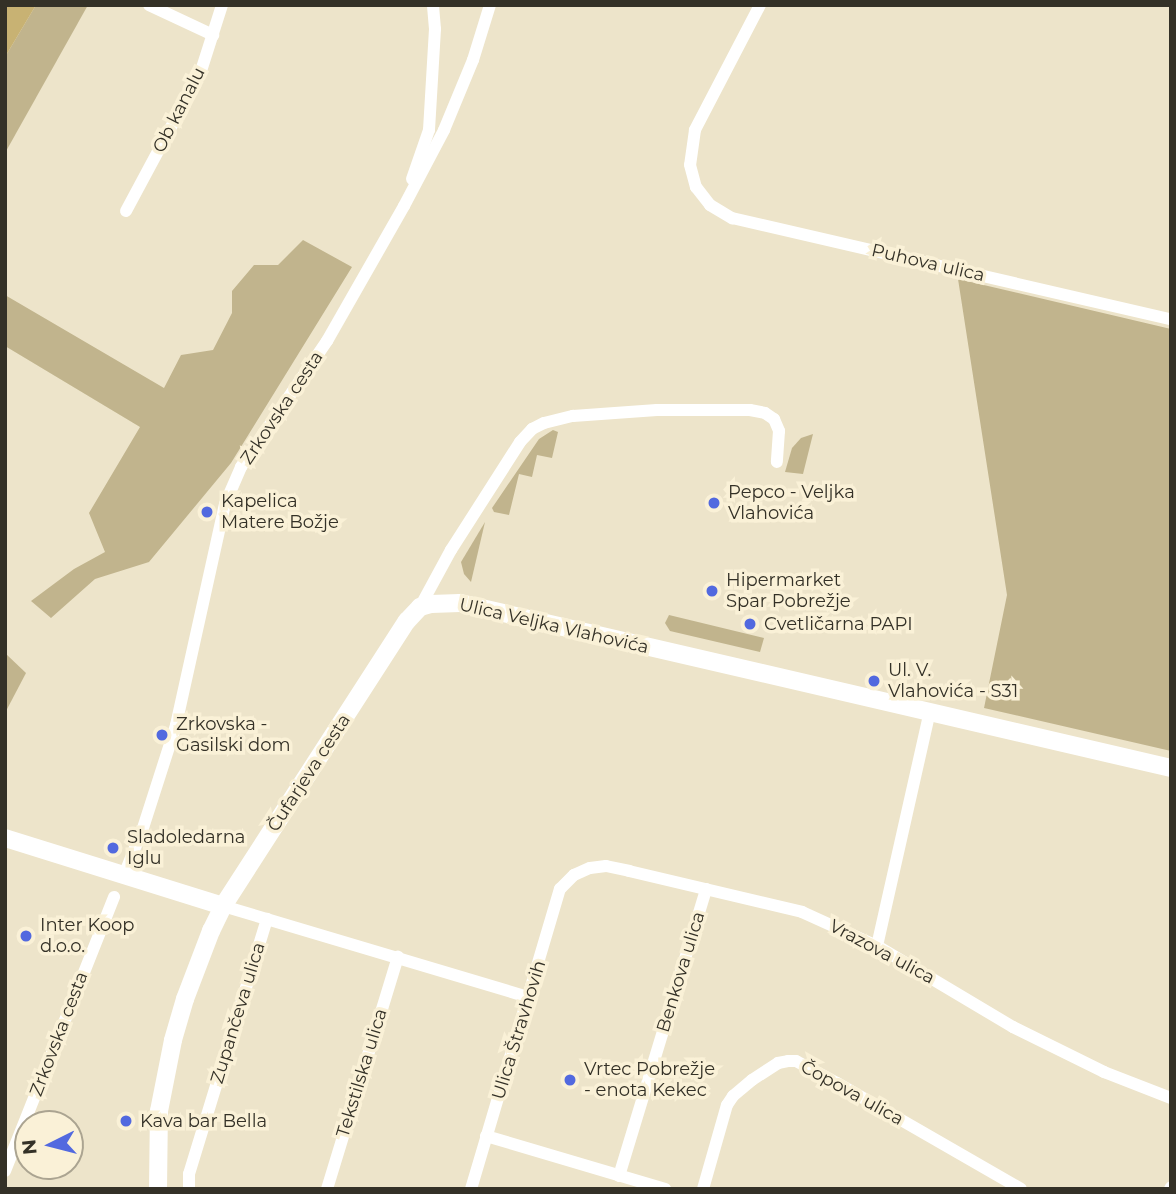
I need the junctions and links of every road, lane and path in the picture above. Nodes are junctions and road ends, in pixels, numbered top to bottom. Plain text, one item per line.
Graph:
1 (149, 5) edge
2 (222, 5) edge
3 (433, 5) edge
4 (490, 5) edge
5 (760, 5) edge
6 (213, 35) junction
7 (404, 206) junction
8 (126, 211) dead end
9 (1171, 319) edge
10 (777, 461) dead end
11 (420, 607) junction
12 (930, 712) junction
13 (1171, 768) edge
14 (5, 838) edge
15 (124, 875) junction
16 (574, 875) joint
17 (706, 889) junction
18 (114, 897) dead end
19 (223, 906) junction
20 (267, 919) junction
21 (877, 946) junction
22 (398, 957) junction
23 (529, 997) junction
24 (1171, 1098) edge
25 (486, 1136) junction
26 (5, 1171) edge
27 (619, 1176) junction
28 (158, 1189) edge
29 (189, 1189) edge
30 (327, 1189) edge
31 (471, 1189) edge
32 (665, 1189) edge
33 (703, 1189) edge
34 (1021, 1189) edge

1 - 6 street
2 - 6 street, Ob kanalu
3 - 7 street
4 - 7 street, Zrkovska cesta
5 - 9 street, Puhova ulica
6 - 8 street, Ob kanalu
7 - 15 street, Zrkovska cesta
10 - 11 street
11 - 12 street, Ulica Veljka Vlahovića
11 - 19 street, Čufarjeva cesta
12 - 13 street, Ulica Veljka Vlahovića
12 - 21 street
14 - 15 street
15 - 19 street
16 - 17 street, Vrazova ulica
16 - 23 street, Ulica Štravhovih
17 - 21 street, Vrazova ulica
17 - 27 street, Benkova ulica
18 - 26 street, Zrkovska cesta
19 - 20 street
19 - 28 street, Čufarjeva cesta
20 - 22 street
20 - 29 street, Zupančeva ulica
21 - 24 street, Vrazova ulica
22 - 23 street
22 - 30 street, Tekstilska ulica
23 - 25 street, Ulica Štravhovih
25 - 27 street
25 - 31 street, Ulica Štravhovih
27 - 32 street
33 - 34 street, Čopova ulica

